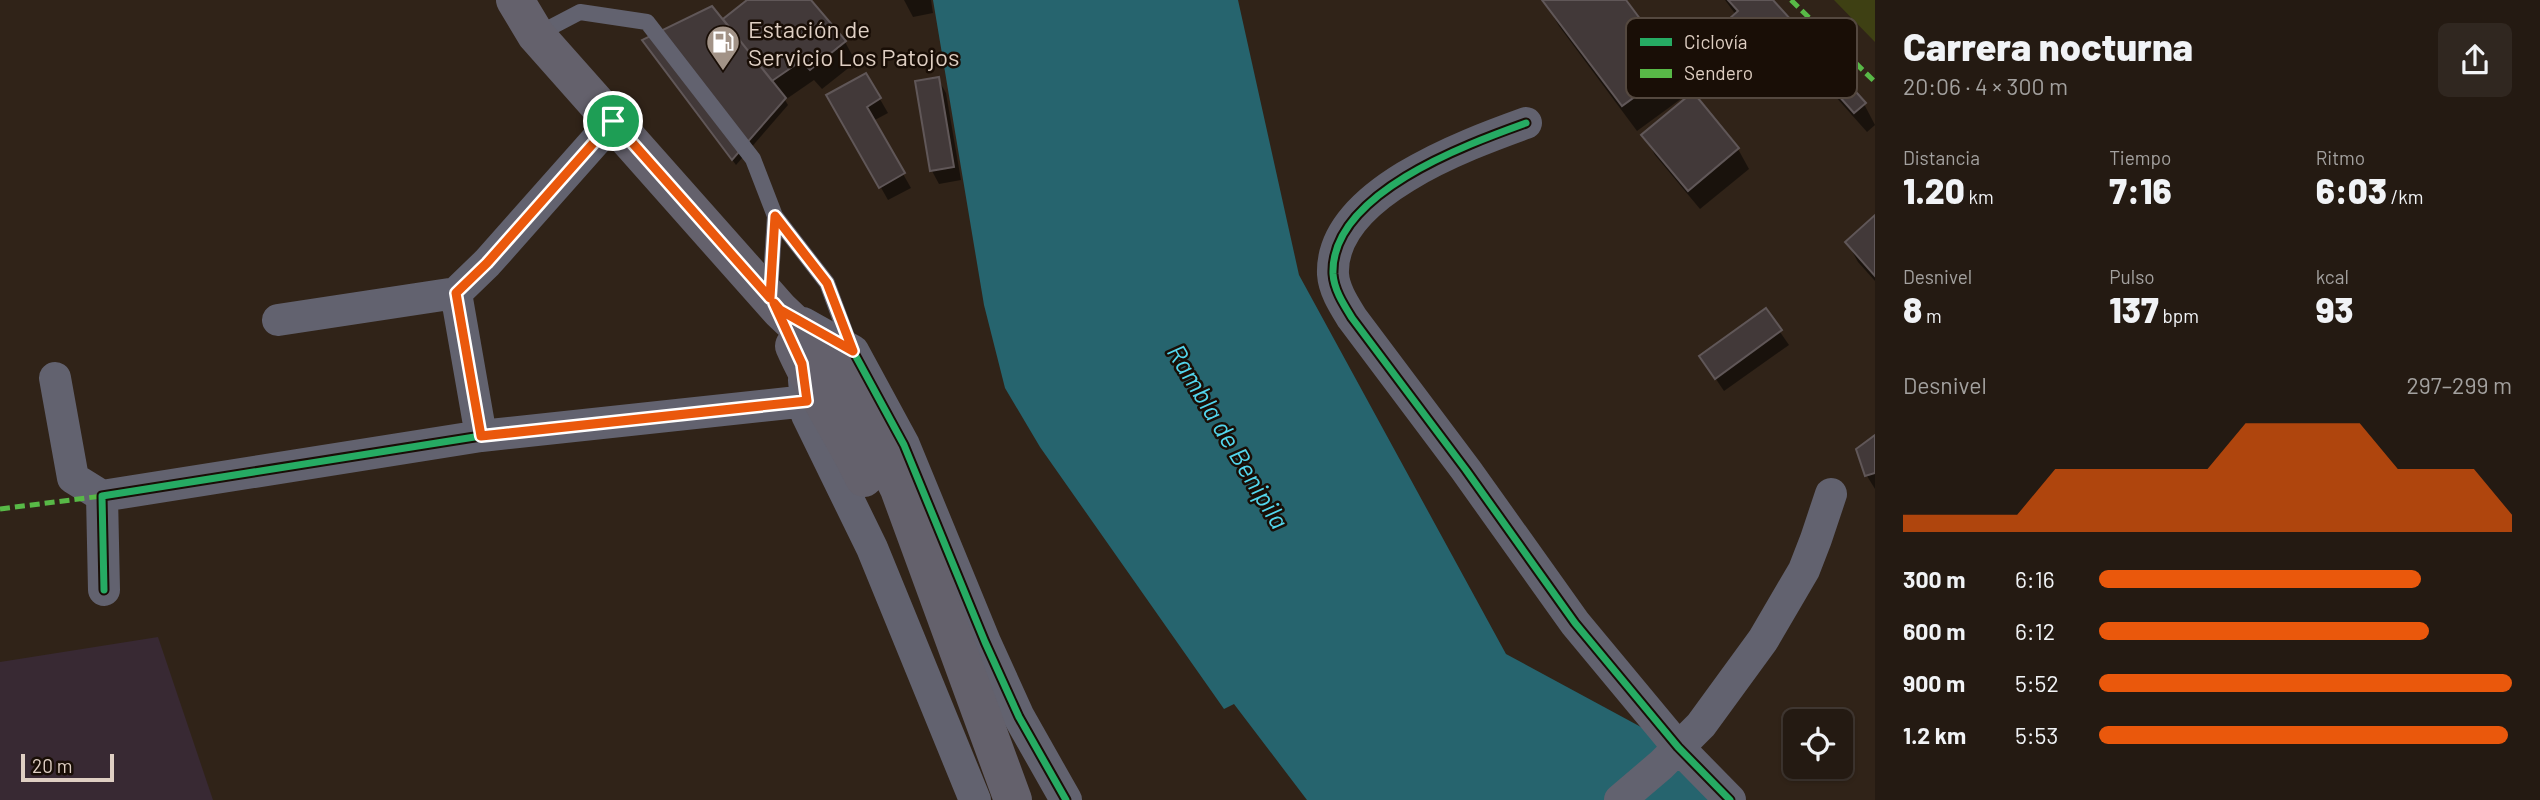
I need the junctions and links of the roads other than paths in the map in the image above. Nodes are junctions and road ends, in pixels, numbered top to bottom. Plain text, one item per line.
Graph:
1 (484, 0) edge
2 (514, 0) edge
3 (536, 35) junction
4 (613, 121) junction
5 (1526, 124) dead end
6 (775, 216) junction
7 (456, 293) junction
8 (775, 303) junction
9 (278, 320) dead end
10 (853, 351) junction
11 (55, 377) dead end
12 (804, 383) junction
13 (481, 436) junction
14 (1831, 494) dead end
15 (102, 496) junction
16 (104, 590) dead end
17 (1678, 747) junction
18 (975, 800) edge
19 (1000, 800) edge
20 (1013, 800) edge
21 (1066, 800) edge
22 (1620, 800) edge
23 (1730, 800) edge

1 - 3 main road
2 - 3 main road
3 - 4 main road
3 - 6 lane
4 - 7 street
4 - 8 main road
5 - 17 street
6 - 8 lane
6 - 10 lane
7 - 9 street
7 - 13 street
8 - 10 street
8 - 12 main road
8 - 20 main road
10 - 21 street
11 - 15 street
12 - 13 street
12 - 18 street
12 - 19 main road
13 - 15 street
14 - 17 street
15 - 16 street
17 - 22 street
17 - 23 street

